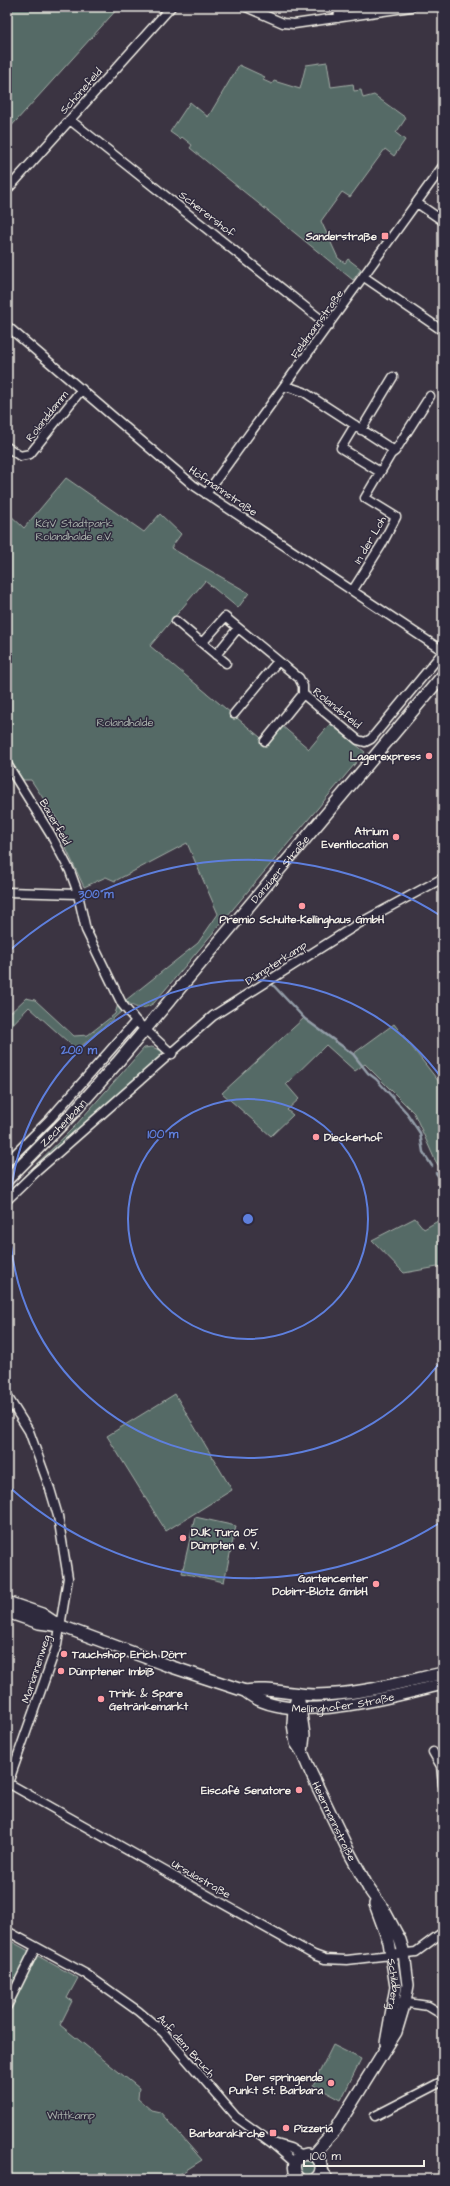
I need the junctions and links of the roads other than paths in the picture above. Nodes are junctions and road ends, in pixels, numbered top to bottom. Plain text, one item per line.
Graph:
1 (172, 7) edge
2 (246, 7) edge
3 (340, 7) edge
4 (411, 7) edge
5 (338, 18) junction
6 (70, 120) junction
7 (443, 166) edge
8 (7, 190) edge
9 (417, 203) junction
10 (443, 221) edge
11 (364, 277) junction
12 (7, 326) edge
13 (329, 326) junction
14 (443, 331) edge
15 (393, 377) dead end
16 (286, 386) junction
17 (82, 389) junction
18 (430, 396) dead end
19 (358, 427) junction
20 (7, 447) edge
21 (395, 451) junction
22 (380, 472) junction
23 (206, 494) junction
24 (353, 590) junction
25 (176, 621) dead end
26 (238, 628) junction
27 (202, 643) junction
28 (443, 651) edge
29 (216, 655) junction
30 (278, 661) junction
31 (226, 663) dead end
32 (443, 675) edge
33 (303, 694) junction
34 (234, 714) dead end
35 (265, 741) dead end
36 (7, 764) edge
37 (443, 878) edge
38 (7, 892) edge
39 (78, 894) junction
40 (136, 1021) junction
41 (145, 1030) junction
42 (172, 1054) junction
43 (117, 1063) joint
44 (7, 1162) edge
45 (7, 1180) edge
46 (7, 1200) edge
47 (7, 1396) edge
48 (7, 1602) edge
49 (7, 1612) edge
50 (61, 1626) junction
51 (443, 1673) edge
52 (443, 1684) edge
53 (245, 1691) junction
54 (298, 1694) junction
55 (297, 1708) junction
56 (433, 1752) dead end
57 (8, 1784) edge
58 (443, 1785) edge
59 (370, 1889) junction
60 (7, 1931) edge
61 (443, 1932) edge
62 (36, 1947) junction
63 (404, 1953) junction
64 (392, 1954) junction
65 (400, 2002) junction
66 (7, 2006) edge
67 (443, 2015) edge
68 (443, 2081) edge
69 (376, 2116) dead end
70 (313, 2167) edge
71 (296, 2178) edge
72 (329, 2179) edge

1 - 6 street, Schönefeld
2 - 5 street
3 - 5 street
4 - 5 street
6 - 8 street, Schönefeld
6 - 13 street, Scherershof
7 - 9 street, Feldmannstraße
9 - 10 street
9 - 11 street, Feldmannstraße
11 - 13 street, Feldmannstraße
11 - 14 street
12 - 17 street, Höfmannstraße
13 - 16 street, Feldmannstraße
15 - 19 street
16 - 19 street
16 - 23 street, Feldmannstraße
17 - 20 street, Rolanddamm
17 - 23 street, Höfmannstraße
18 - 21 street, In der Loh
19 - 21 street
19 - 22 street
21 - 22 street, In der Loh
22 - 24 street, In der Loh
23 - 24 street, Höfmannstraße
24 - 28 street, Höfmannstraße
25 - 27 street
26 - 27 street, Rolandsfeld
26 - 29 street
26 - 30 street, Rolandsfeld
27 - 29 street
28 - 33 street, Rolandsfeld
29 - 31 street
30 - 33 street, Rolandsfeld
30 - 34 street
32 - 41 main road, Danziger Straße
33 - 35 street, Rolandsfeld
36 - 39 street, Bauerfeld
37 - 42 street, Dümpterkamp
38 - 39 street
39 - 40 street, Bauerfeld
40 - 41 street, Bauerfeld
40 - 44 street, Zechenbahn
41 - 42 street, Bauerfeld
41 - 43 main road, Danziger Straße
42 - 46 street, Dümpterkamp
43 - 45 main road, Zechenbahn
47 - 50 street, Mariannenweg
48 - 50 main road, Mellinghofer Straße
49 - 50 main road, Mellinghofer Straße
50 - 53 main road, Mellinghofer Straße
50 - 57 street, Mariannenweg
51 - 54 main road, Mellinghofer Straße
52 - 55 main road, Mellinghofer Straße
53 - 54 main road, Mellinghofer Straße
53 - 55 main road, Mellinghofer Straße
54 - 55 main road, Heiermannstraße
55 - 59 main road, Heiermannstraße
56 - 58 street
57 - 64 street, Ursulastraße
59 - 63 main road, Heiermannstraße
59 - 64 main road, Heiermannstraße
60 - 62 street, Auf dem Bruch
61 - 63 street, Schildberg
62 - 66 street
62 - 70 street, Auf dem Bruch
63 - 64 street, Schildberg
63 - 65 main road, Heiermannstraße
64 - 65 main road, Schildberg
65 - 67 street
65 - 70 main road, Schildberg
68 - 69 street
70 - 71 main road
70 - 72 street

